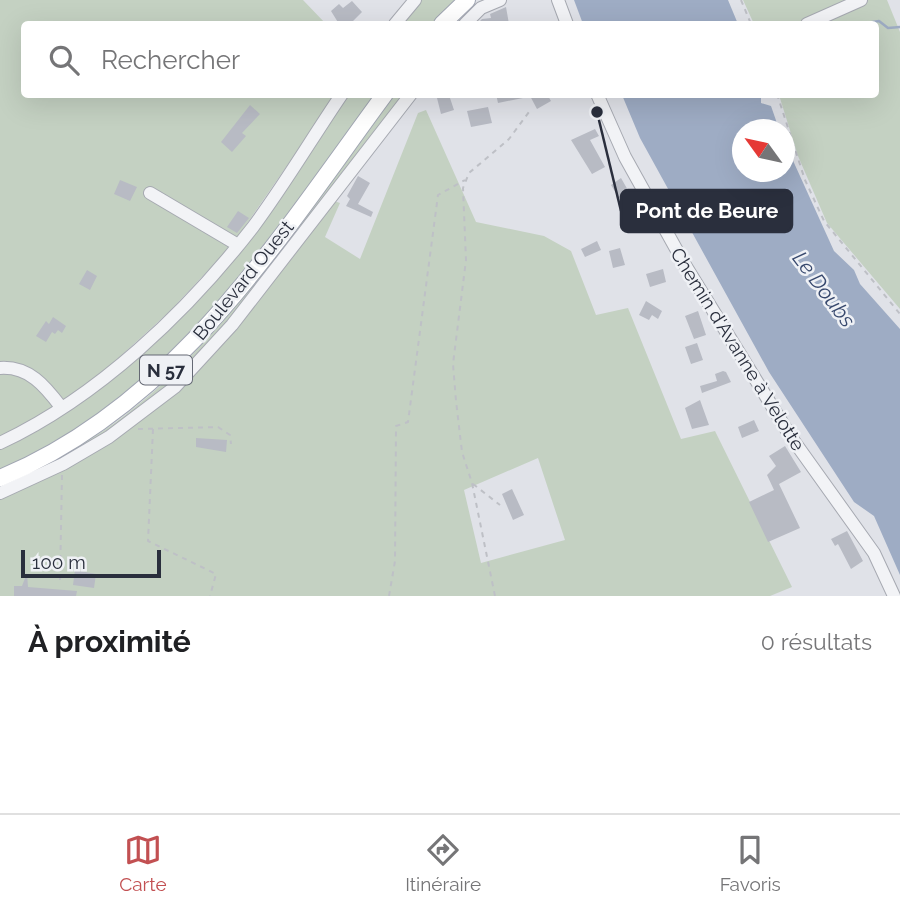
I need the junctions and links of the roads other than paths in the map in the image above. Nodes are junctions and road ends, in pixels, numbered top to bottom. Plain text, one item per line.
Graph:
1 (415, 0) edge
2 (467, 0) edge
3 (500, 0) edge
4 (558, 0) edge
5 (861, 0) edge
6 (398, 21) edge
7 (445, 21) edge
8 (468, 21) edge
9 (566, 21) edge
10 (814, 21) edge
11 (339, 98) edge
12 (382, 98) edge
13 (408, 98) edge
14 (599, 98) edge
15 (150, 193) dead end
16 (238, 245) junction
17 (0, 368) edge
18 (61, 407) junction
19 (0, 443) edge
20 (0, 478) edge
21 (0, 492) edge
22 (894, 596) edge

1 - 6 street
2 - 7 main road
3 - 8 street
4 - 9 street
5 - 10 street
11 - 16 street
12 - 20 main road, Boulevard Ouest / N 57
13 - 21 street
14 - 22 street, Chemin d'Avanne à Velotte
15 - 16 street
16 - 18 street
17 - 18 street
18 - 19 street

